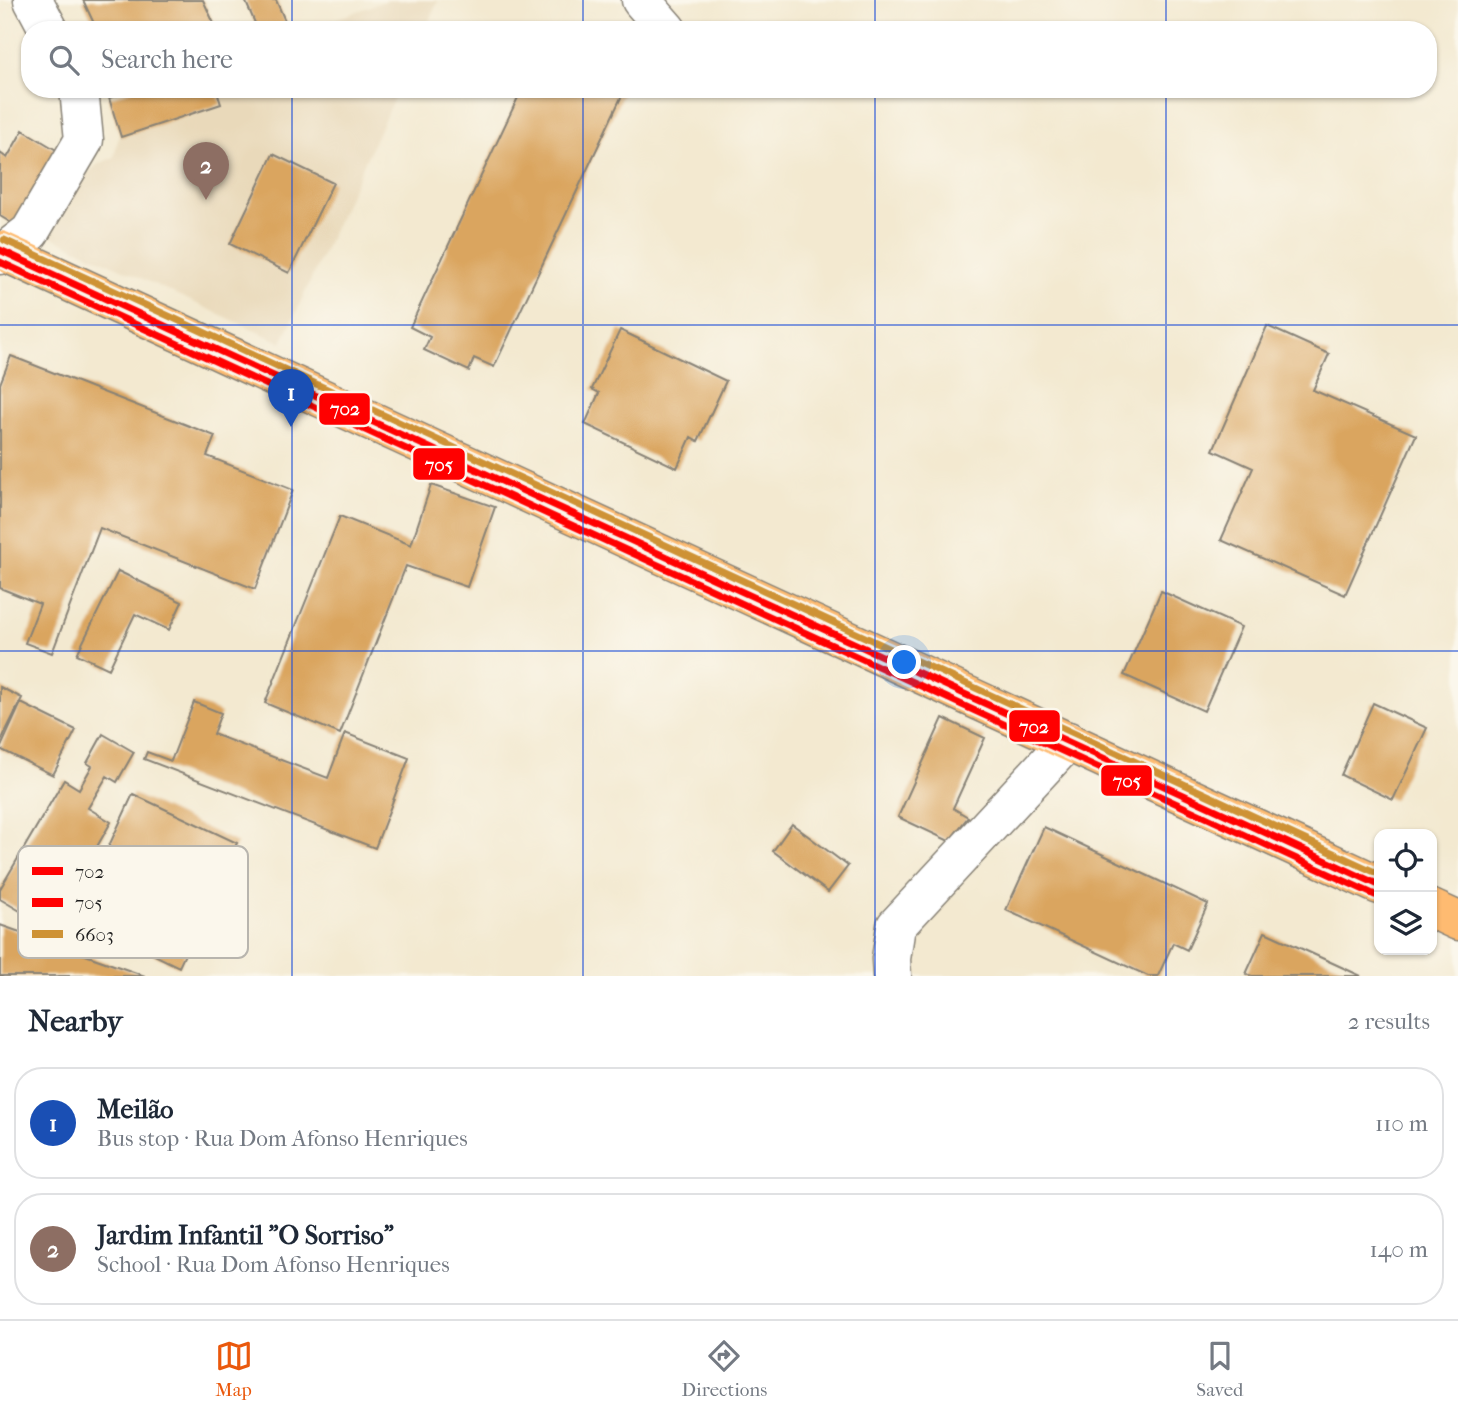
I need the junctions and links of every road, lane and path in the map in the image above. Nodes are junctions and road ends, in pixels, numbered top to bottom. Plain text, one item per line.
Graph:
1 (33, 0) edge
2 (641, 0) edge
3 (44, 21) edge
4 (659, 21) edge
5 (80, 98) edge
6 (1, 252) edge
7 (1068, 741) junction
8 (1374, 883) edge
9 (1437, 911) edge
10 (1458, 921) edge
11 (892, 976) edge

1 - 3 street
2 - 4 street
5 - 6 street
6 - 7 main road
7 - 8 main road
7 - 11 street
9 - 10 main road

